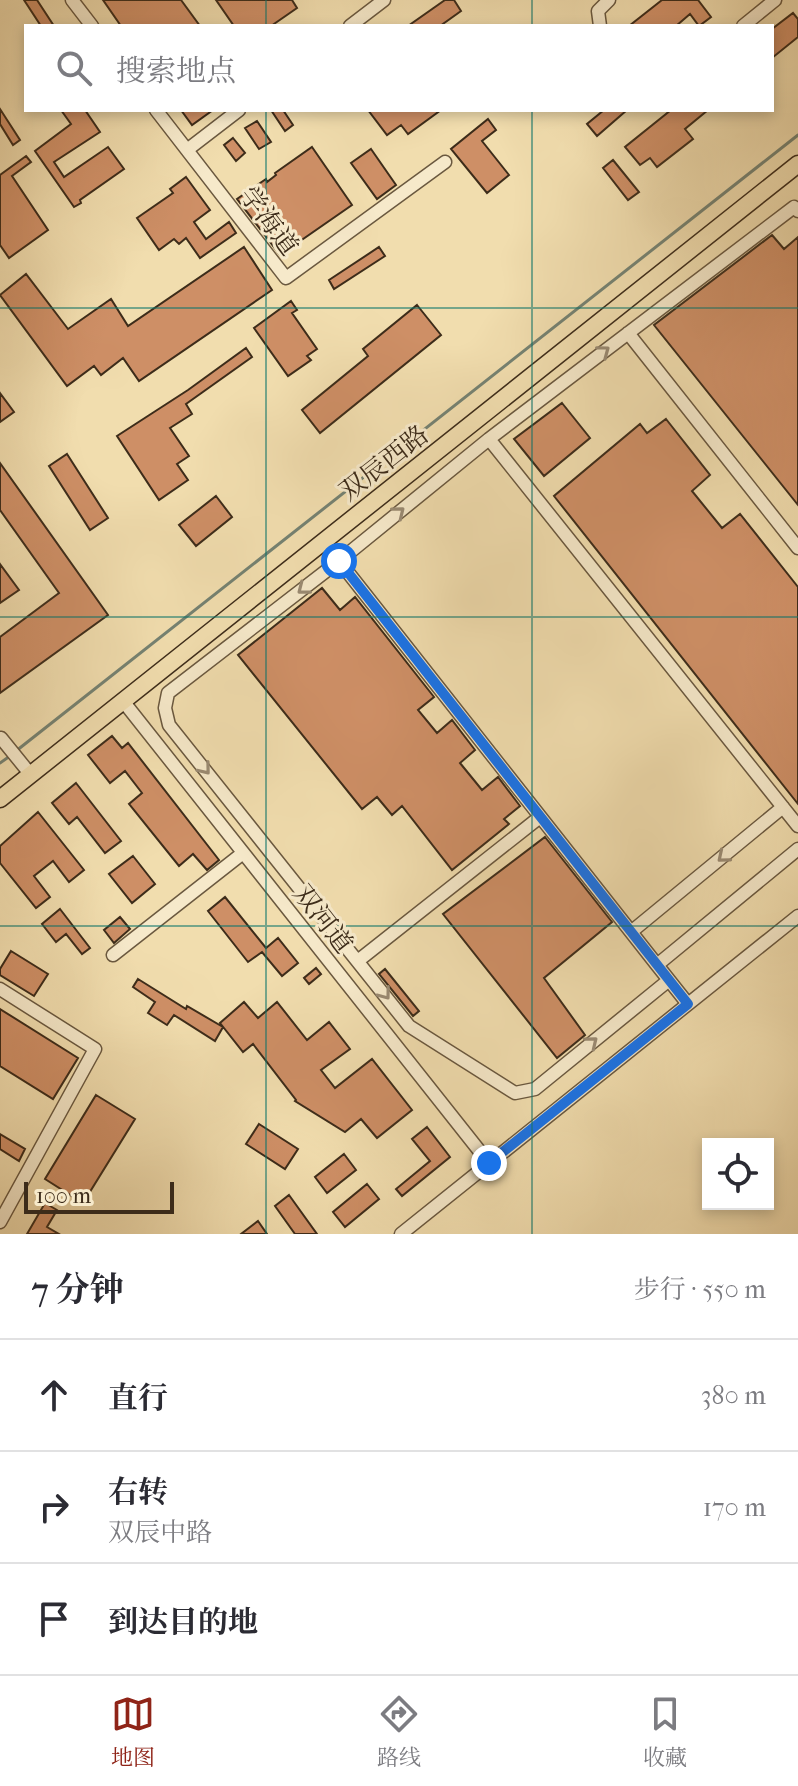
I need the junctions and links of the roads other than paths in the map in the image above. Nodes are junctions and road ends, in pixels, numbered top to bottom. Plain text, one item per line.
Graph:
1 (72, 0) edge
2 (384, 0) edge
3 (609, 0) edge
4 (775, 0) edge
5 (90, 24) edge
6 (353, 24) edge
7 (600, 24) edge
8 (745, 24) edge
9 (158, 112) edge
10 (236, 112) edge
11 (187, 150) junction
12 (445, 162) dead end
13 (798, 164) edge
14 (797, 208) edge
15 (628, 333) junction
16 (489, 439) junction
17 (798, 548) edge
18 (339, 561) junction
19 (123, 701) junction
20 (1, 738) edge
21 (31, 775) junction
22 (0, 799) edge
23 (783, 807) junction
24 (540, 817) junction
25 (798, 826) edge
26 (798, 849) edge
27 (243, 853) junction
28 (798, 916) edge
29 (631, 932) junction
30 (113, 955) dead end
31 (359, 960) junction
32 (657, 965) junction
33 (669, 980) junction
34 (0, 989) edge
35 (688, 1004) junction
36 (489, 1163) junction
37 (0, 1222) edge
38 (401, 1234) edge

1 - 5 street
2 - 6 street
3 - 7 street
4 - 8 street
9 - 11 street, 学海道
10 - 11 street
11 - 12 street, 学海道
13 - 19 main road, 双辰西路
14 - 15 street
16 -> 15 street
15 - 17 street
18 -> 16 street
16 - 23 street
18 - 24 street
18 -> 31 street
19 - 21 main road, 双辰西路
19 - 27 street, 双河道
20 - 21 street
21 - 22 main road, 双辰西路
23 - 25 street
23 -> 29 street
24 - 29 street
24 - 31 street
26 - 32 street
27 - 30 street
27 - 36 street, 双河道
28 - 35 street
29 - 32 street
31 -> 33 street
32 - 33 street
33 - 35 street
34 - 37 street
35 - 36 street
36 - 38 street

